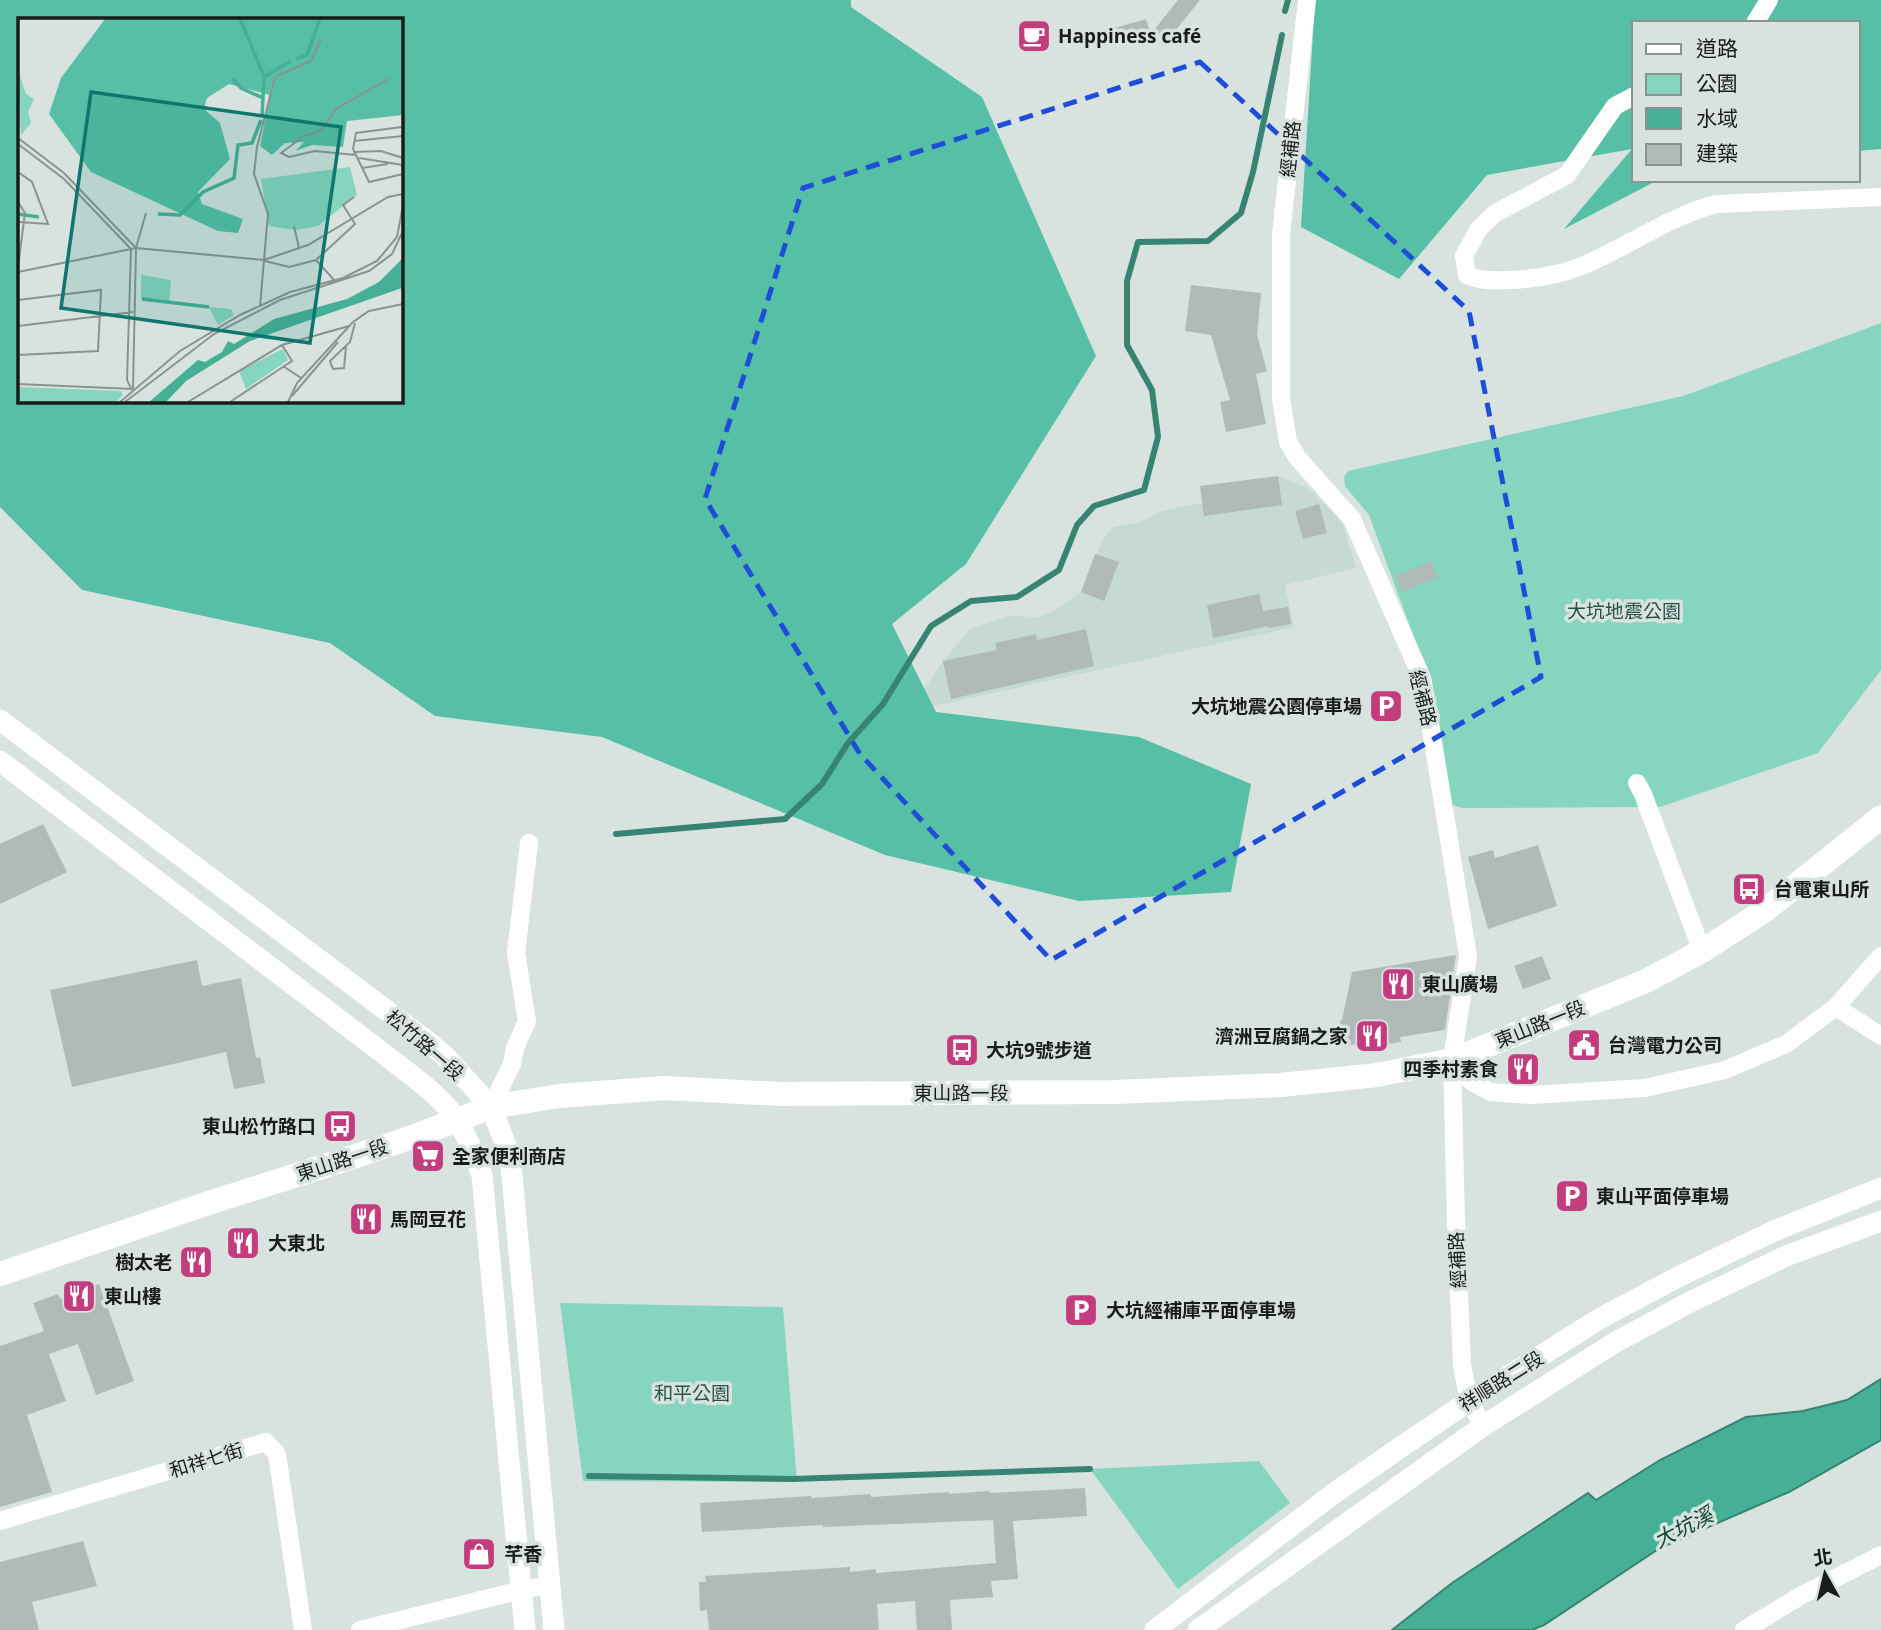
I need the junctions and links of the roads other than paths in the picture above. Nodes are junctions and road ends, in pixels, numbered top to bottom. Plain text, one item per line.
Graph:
1 (1307, 0) edge
2 (1769, 0) edge
3 (1756, 21) edge
4 (1632, 97) edge
5 (1881, 197) edge
6 (0, 720) edge
7 (0, 761) edge
8 (1637, 783) dead end
9 (1881, 817) edge
10 (529, 843) dead end
11 (1702, 951) junction
12 (1881, 956) edge
13 (1836, 1007) junction
14 (1881, 1036) edge
15 (1452, 1060) junction
16 (491, 1107) junction
17 (457, 1120) junction
18 (1881, 1188) edge
19 (1881, 1220) edge
20 (0, 1274) edge
21 (1469, 1401) junction
22 (1483, 1426) junction
23 (0, 1521) edge
24 (1881, 1555) edge
25 (550, 1585) junction
26 (522, 1590) junction
27 (303, 1630) edge
28 (360, 1630) edge
29 (525, 1630) edge
30 (554, 1630) edge
31 (1155, 1630) edge
32 (1198, 1630) edge
33 (1744, 1630) edge

1 - 15 street, 經補路
2 - 3 street
4 - 5 street
6 - 16 street, 松竹路一段
7 - 17 street, 松竹路一段
8 - 11 street
9 - 11 main road, 東山路一段
10 - 16 street
11 - 15 main road, 東山路一段
12 - 13 street
13 - 14 street
13 - 15 street
15 - 16 main road, 東山路一段
15 - 21 street, 經補路
16 - 17 main road, 東山路一段
16 - 25 street, 松竹路一段
17 - 20 main road, 東山路一段
17 - 26 street, 松竹路一段
18 - 21 street, 祥順路二段
19 - 22 street, 祥順路二段
21 - 22 street, 經補路
21 - 31 street, 祥順路二段
22 - 32 street, 祥順路二段
23 - 27 street, 和祥七街
24 - 33 street
25 - 26 street
25 - 30 street, 松竹路一段
26 - 28 street
26 - 29 street, 松竹路一段

